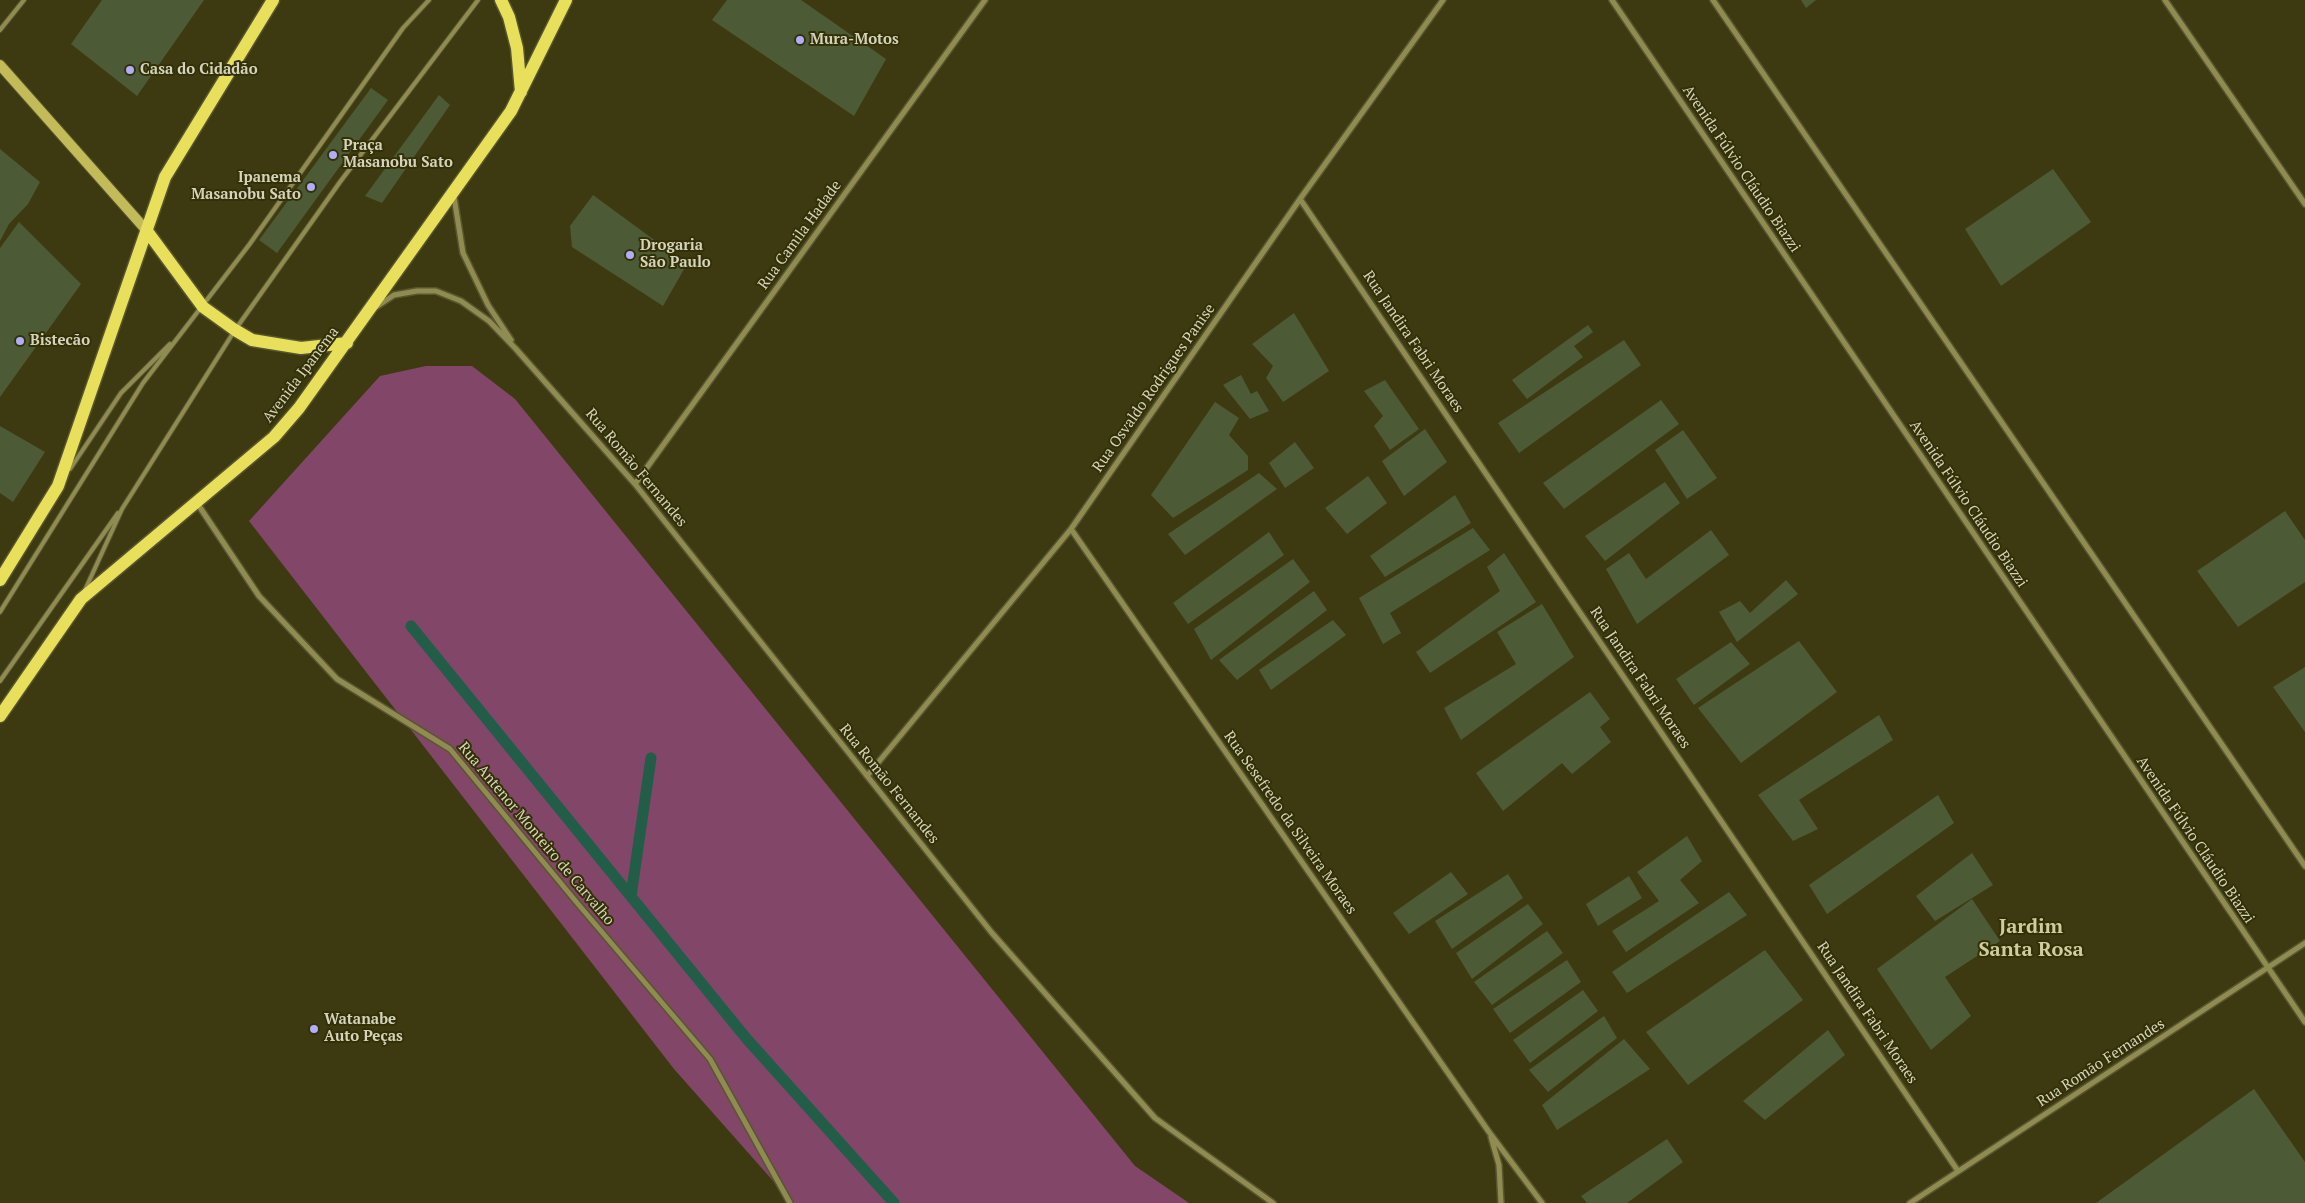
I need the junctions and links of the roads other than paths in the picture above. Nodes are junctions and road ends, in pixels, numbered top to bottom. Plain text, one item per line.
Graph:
1 (24, 0) edge
2 (272, 0) edge
3 (429, 0) edge
4 (478, 0) edge
5 (501, 0) edge
6 (566, 0) edge
7 (985, 0) edge
8 (1443, 0) edge
9 (1612, 0) edge
10 (1713, 0) edge
11 (2165, 0) edge
12 (0, 30) edge
13 (0, 65) edge
14 (521, 92) junction
15 (454, 188) junction
16 (1300, 199) junction
17 (2305, 204) edge
18 (147, 231) junction
19 (202, 307) junction
20 (367, 313) junction
21 (235, 330) junction
22 (180, 334) junction
23 (346, 343) junction
24 (516, 349) junction
25 (635, 484) junction
26 (58, 486) junction
27 (126, 502) junction
28 (196, 502) junction
29 (1071, 529) junction
30 (0, 580) edge
31 (81, 599) junction
32 (0, 612) edge
33 (0, 681) edge
34 (0, 716) edge
35 (867, 776) junction
36 (2305, 866) edge
37 (2305, 943) edge
38 (2268, 968) junction
39 (2305, 1022) edge
40 (1489, 1132) junction
41 (1958, 1171) junction
42 (790, 1203) edge
43 (1273, 1203) edge
44 (1501, 1203) edge
45 (1542, 1203) edge
46 (1910, 1203) edge

1 - 12 lane
2 - 18 main road
3 - 19 lane
4 - 21 lane
5 - 14 main road
6 - 14 main road, Avenida Ipanema
7 - 25 street, Rua Camila Hadade
8 - 16 street, Rua Osvaldo Rodrigues Panise
9 - 38 street, Avenida Fúlvio Cláudio Biazzi
10 - 36 street
11 - 17 street
13 - 18 street
14 - 15 main road, Avenida Ipanema
15 - 20 main road, Avenida Ipanema
15 - 24 street, Rua Romão Fernandes
16 - 29 street, Rua Osvaldo Rodrigues Panise
16 - 41 street, Rua Jandira Fabri Moraes
18 - 19 main road
18 - 26 main road
19 - 21 main road
19 - 22 lane
20 - 23 main road, Avenida Ipanema
20 - 24 street, Rua Romão Fernandes
21 - 23 main road
21 - 27 lane
22 - 26 lane
22 - 32 lane
23 - 28 main road, Avenida Ipanema
24 - 25 street, Rua Romão Fernandes
25 - 35 street, Rua Romão Fernandes
26 - 30 main road
27 - 31 lane
27 - 33 lane
28 - 31 main road, Avenida Ipanema
28 - 42 street, Rua Antenor Monteiro de Carvalho
29 - 35 street, Rua Osvaldo Rodrigues Panise
29 - 40 street, Rua Sesefredo da Silveira Moraes
31 - 34 main road, Avenida Ipanema
35 - 43 street, Rua Romão Fernandes
37 - 38 street, Rua Romão Fernandes
38 - 39 street, Avenida Fúlvio Cláudio Biazzi
38 - 41 street, Rua Romão Fernandes
40 - 44 street
40 - 45 street, Rua Sesefredo da Silveira Moraes
41 - 46 street, Rua Romão Fernandes

